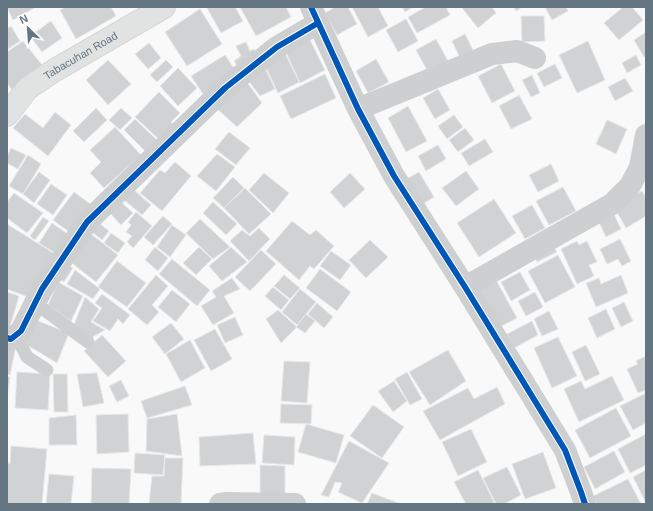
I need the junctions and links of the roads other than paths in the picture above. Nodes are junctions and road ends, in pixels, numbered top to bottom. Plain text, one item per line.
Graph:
1 (164, 7) edge
2 (315, 15) edge
3 (535, 58) dead end
4 (358, 109) junction
5 (7, 115) edge
6 (646, 135) edge
7 (465, 287) junction
8 (35, 303) junction
9 (11, 337) edge
10 (88, 342) dead end
11 (47, 370) dead end
12 (220, 504) edge
13 (295, 504) edge
14 (585, 504) edge

1 - 5 main road, Tabacuhan Road
2 - 4 street
2 - 8 street
3 - 4 street
4 - 7 street
6 - 7 street
7 - 14 street
8 - 9 street
8 - 10 lane
9 - 11 lane
12 - 13 street

